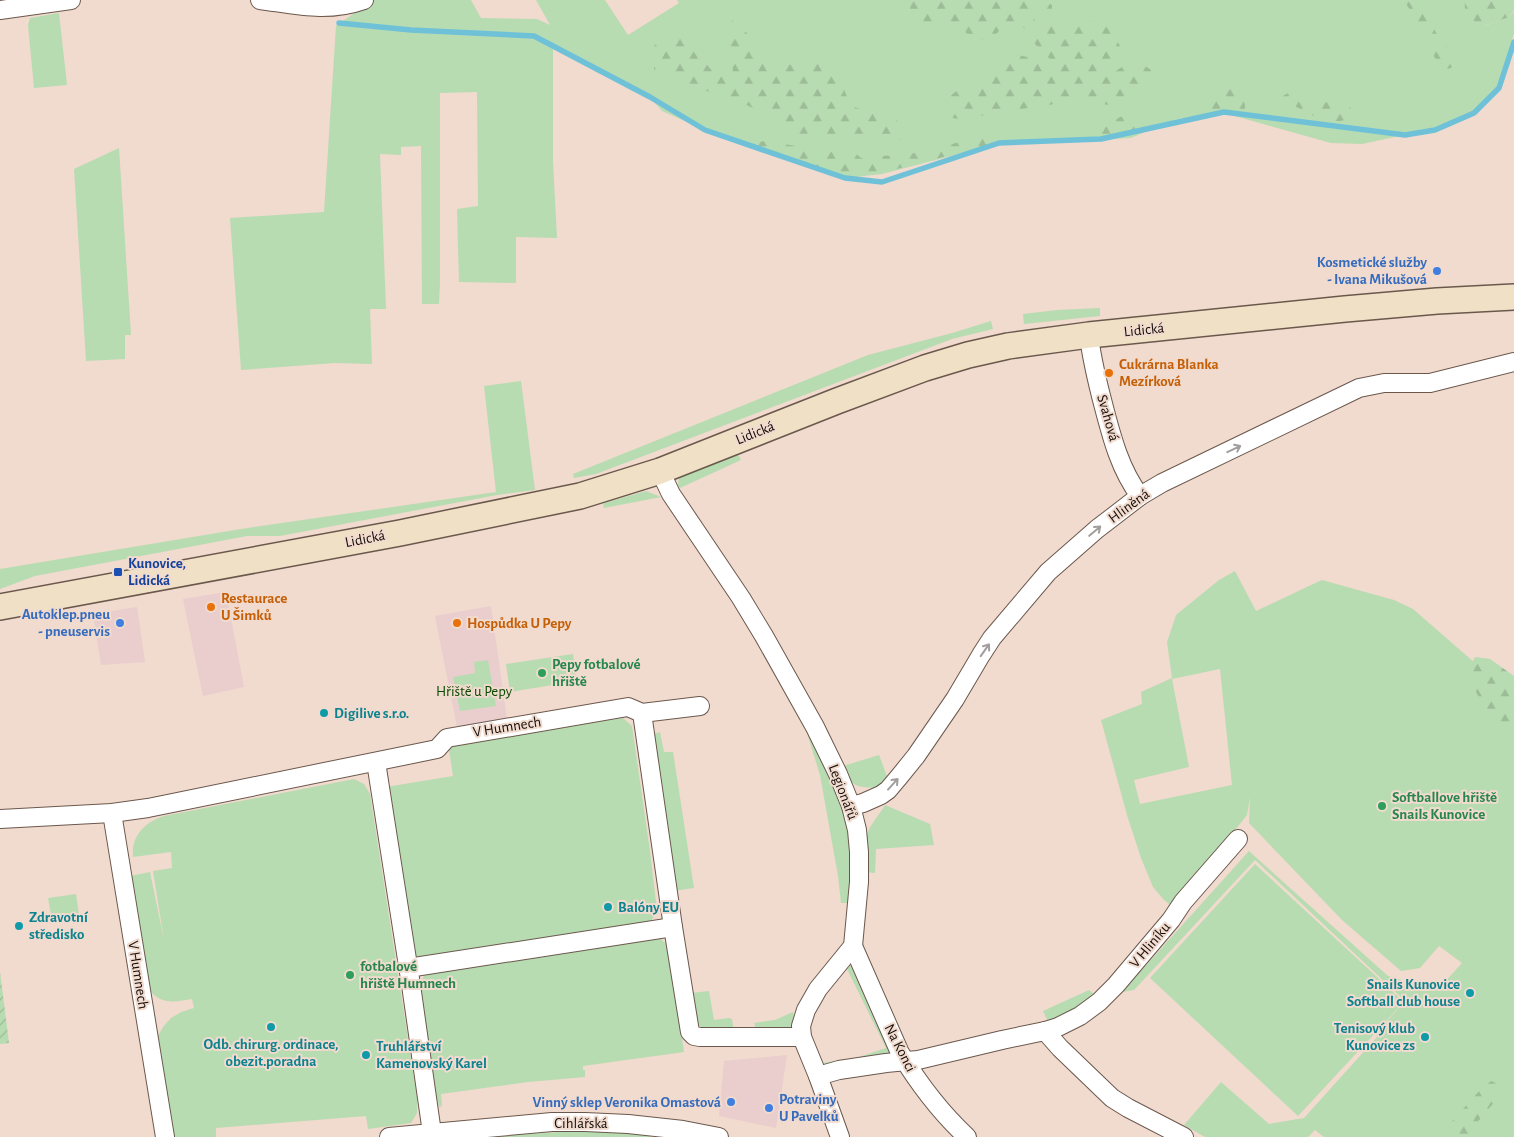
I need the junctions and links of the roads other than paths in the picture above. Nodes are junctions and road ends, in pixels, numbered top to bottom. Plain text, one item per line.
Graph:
1 (72, 0) edge
2 (260, 0) edge
3 (364, 0) edge
4 (0, 10) edge
5 (1514, 297) edge
6 (1089, 335) junction
7 (1514, 362) edge
8 (660, 471) junction
9 (1140, 496) junction
10 (0, 607) edge
11 (700, 706) dead end
12 (642, 713) junction
13 (376, 762) junction
14 (851, 806) junction
15 (112, 813) junction
16 (0, 819) edge
17 (1238, 839) dead end
18 (673, 927) junction
19 (853, 946) junction
20 (408, 968) junction
21 (1045, 1031) junction
22 (802, 1038) junction
23 (905, 1062) junction
24 (818, 1076) junction
25 (432, 1133) junction
26 (682, 1134) edge
27 (165, 1137) edge
28 (389, 1137) edge
29 (719, 1137) edge
30 (840, 1137) edge
31 (967, 1137) edge
32 (1184, 1137) edge

1 - 4 street
2 - 3 street
5 - 6 main road, Lidická
6 - 8 main road, Lidická
6 - 9 street, Svahová
9 -> 7 street, Hliněná
8 - 10 main road, Lidická
8 - 14 street, Legionářů
14 -> 9 street, Hliněná
11 - 12 street, V Humnech
12 - 13 street, V Humnech
12 - 18 street
13 - 15 street, V Humnech
13 - 20 street
14 - 19 street, Legionářů
15 - 16 street, V Humnech
15 - 27 street, V Humnech
17 - 21 street, V Hliníku
18 - 20 street
18 - 22 street
19 - 22 street
19 - 23 street, Na Konci
20 - 25 street
21 - 23 street, V Hliníku
21 - 32 street
22 - 24 street
23 - 24 street, V Hliníku
23 - 31 street, Na Konci
24 - 30 street
25 - 26 street, Cihlářská
25 - 28 street, Cihlářská
26 - 29 street, Cihlářská

